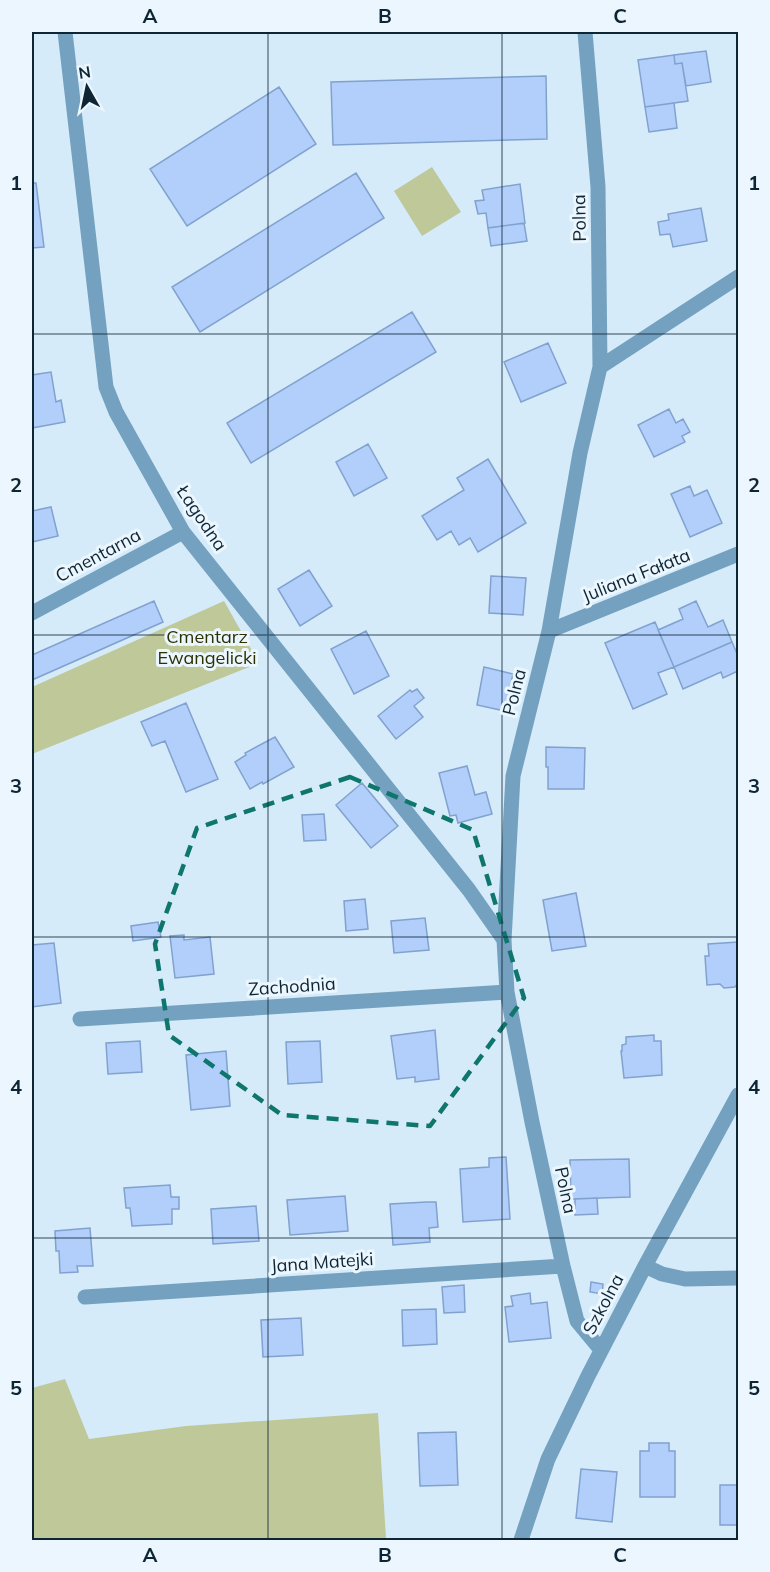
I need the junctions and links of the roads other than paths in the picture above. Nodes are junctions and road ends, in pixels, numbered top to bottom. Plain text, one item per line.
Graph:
1 (65, 32) edge
2 (585, 32) edge
3 (738, 277) edge
4 (600, 367) junction
5 (183, 532) junction
6 (738, 554) edge
7 (32, 613) edge
8 (549, 631) junction
9 (504, 940) junction
10 (507, 992) junction
11 (80, 1019) dead end
12 (738, 1095) edge
13 (563, 1266) junction
14 (645, 1266) junction
15 (738, 1278) edge
16 (85, 1297) dead end
17 (601, 1350) junction
18 (521, 1540) edge

1 - 5 street, Łagodna
2 - 4 street, Polna
3 - 4 street
4 - 8 street, Polna
5 - 7 street, Cmentarna
5 - 9 street, Łagodna
6 - 8 street, Juliana Fałata
8 - 9 street, Polna
9 - 10 street, Polna
10 - 11 street, Zachodnia
10 - 13 street, Polna
12 - 14 street, Szkolna
13 - 16 street, Jana Matejki
13 - 17 street, Polna
14 - 15 street
14 - 17 street, Szkolna
17 - 18 street, Szkolna

